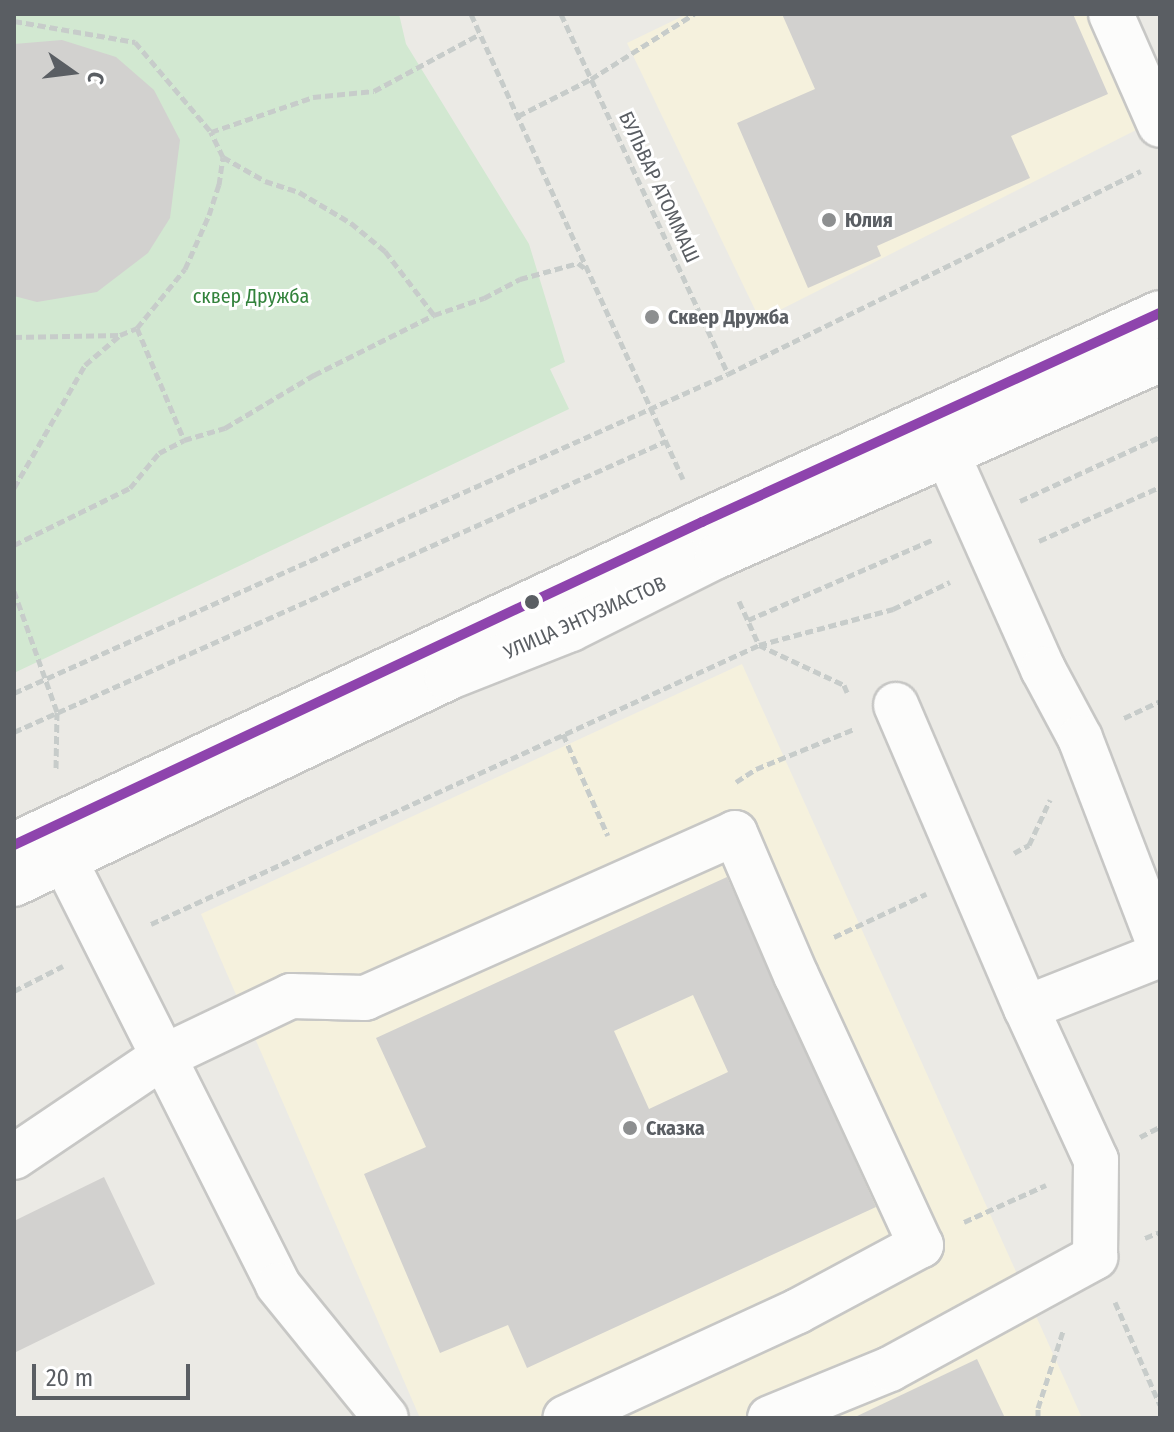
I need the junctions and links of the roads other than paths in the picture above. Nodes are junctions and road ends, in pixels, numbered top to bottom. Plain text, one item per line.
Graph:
1 (1111, 14) edge
2 (1160, 125) edge
3 (1160, 313) edge
4 (1160, 360) edge
5 (940, 437) junction
6 (879, 715) road end
7 (60, 843) junction
8 (14, 845) edge
9 (14, 884) edge
10 (1160, 946) edge
11 (1160, 955) edge
12 (1026, 1008) junction
13 (161, 1058) junction
14 (14, 1157) edge
15 (386, 1418) edge
16 (565, 1418) edge
17 (770, 1418) edge

1 - 2 street
3 - 5 street
4 - 5 street, УЛИЦА ЭНТУЗИАСТОВ
5 - 7 street, УЛИЦА ЭНТУЗИАСТОВ
5 - 7 street
5 - 10 street
6 - 12 street
7 - 8 street
7 - 9 street, УЛИЦА ЭНТУЗИАСТОВ
7 - 13 street
11 - 12 street
12 - 17 street
13 - 14 street
13 - 15 street
13 - 16 street

